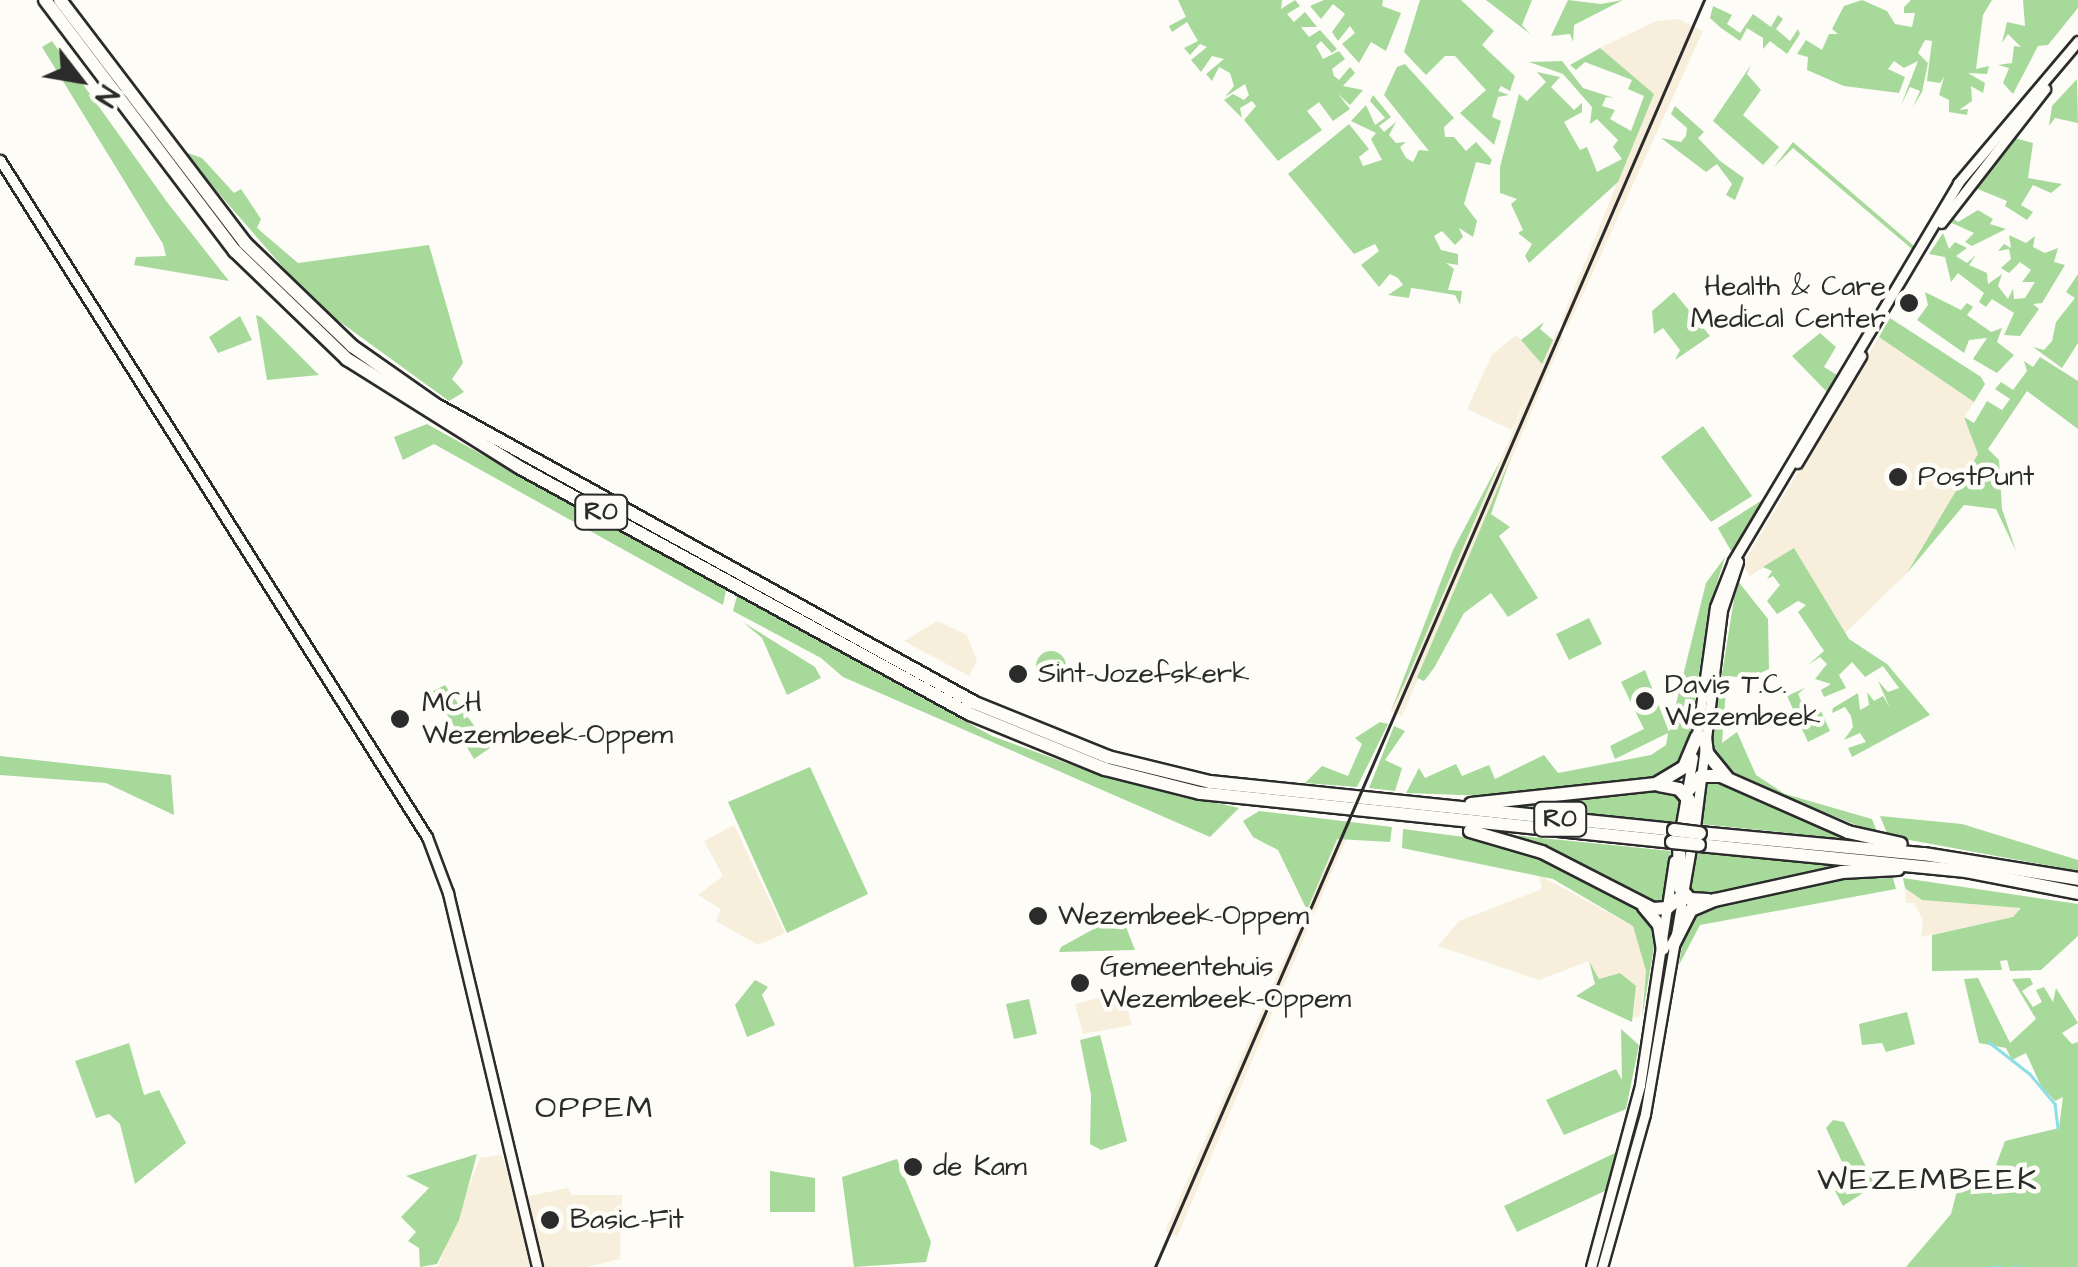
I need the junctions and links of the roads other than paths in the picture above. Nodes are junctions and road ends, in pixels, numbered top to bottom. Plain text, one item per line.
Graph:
1 (45, 0) edge
2 (60, 0) edge
3 (2078, 44) edge
4 (0, 160) edge
5 (1701, 737) junction
6 (1701, 776) junction
7 (1729, 780) junction
8 (1656, 784) junction
9 (1685, 794) junction
10 (1446, 809) junction
11 (1455, 822) junction
12 (1686, 838) junction
13 (1892, 857) junction
14 (2078, 880) edge
15 (2078, 892) edge
16 (1684, 894) junction
17 (1715, 900) junction
18 (1642, 905) junction
19 (1668, 908) junction
20 (1668, 948) junction
21 (537, 1267) edge
22 (1591, 1267) edge
23 (1602, 1267) edge

1 - 11 highway, R0
2 - 10 highway, R0
3 - 5 main road
4 - 21 main road
5 - 6 main road
5 - 7 highway
5 - 8 highway
5 - 9 main road
6 - 7 highway
6 - 9 highway
6 - 12 main road
7 - 13 highway
8 - 9 highway
8 - 10 highway
9 - 12 highway
10 - 12 highway, R0
11 - 12 highway, R0
11 - 18 highway
12 - 13 highway, R0
12 - 16 highway
12 - 19 main road
13 - 14 highway, R0
13 - 15 highway, R0
13 - 17 highway
16 - 17 highway
16 - 19 highway
16 - 20 main road
17 - 20 highway
18 - 19 highway
18 - 20 highway
19 - 20 main road
20 - 22 main road
20 - 23 main road

